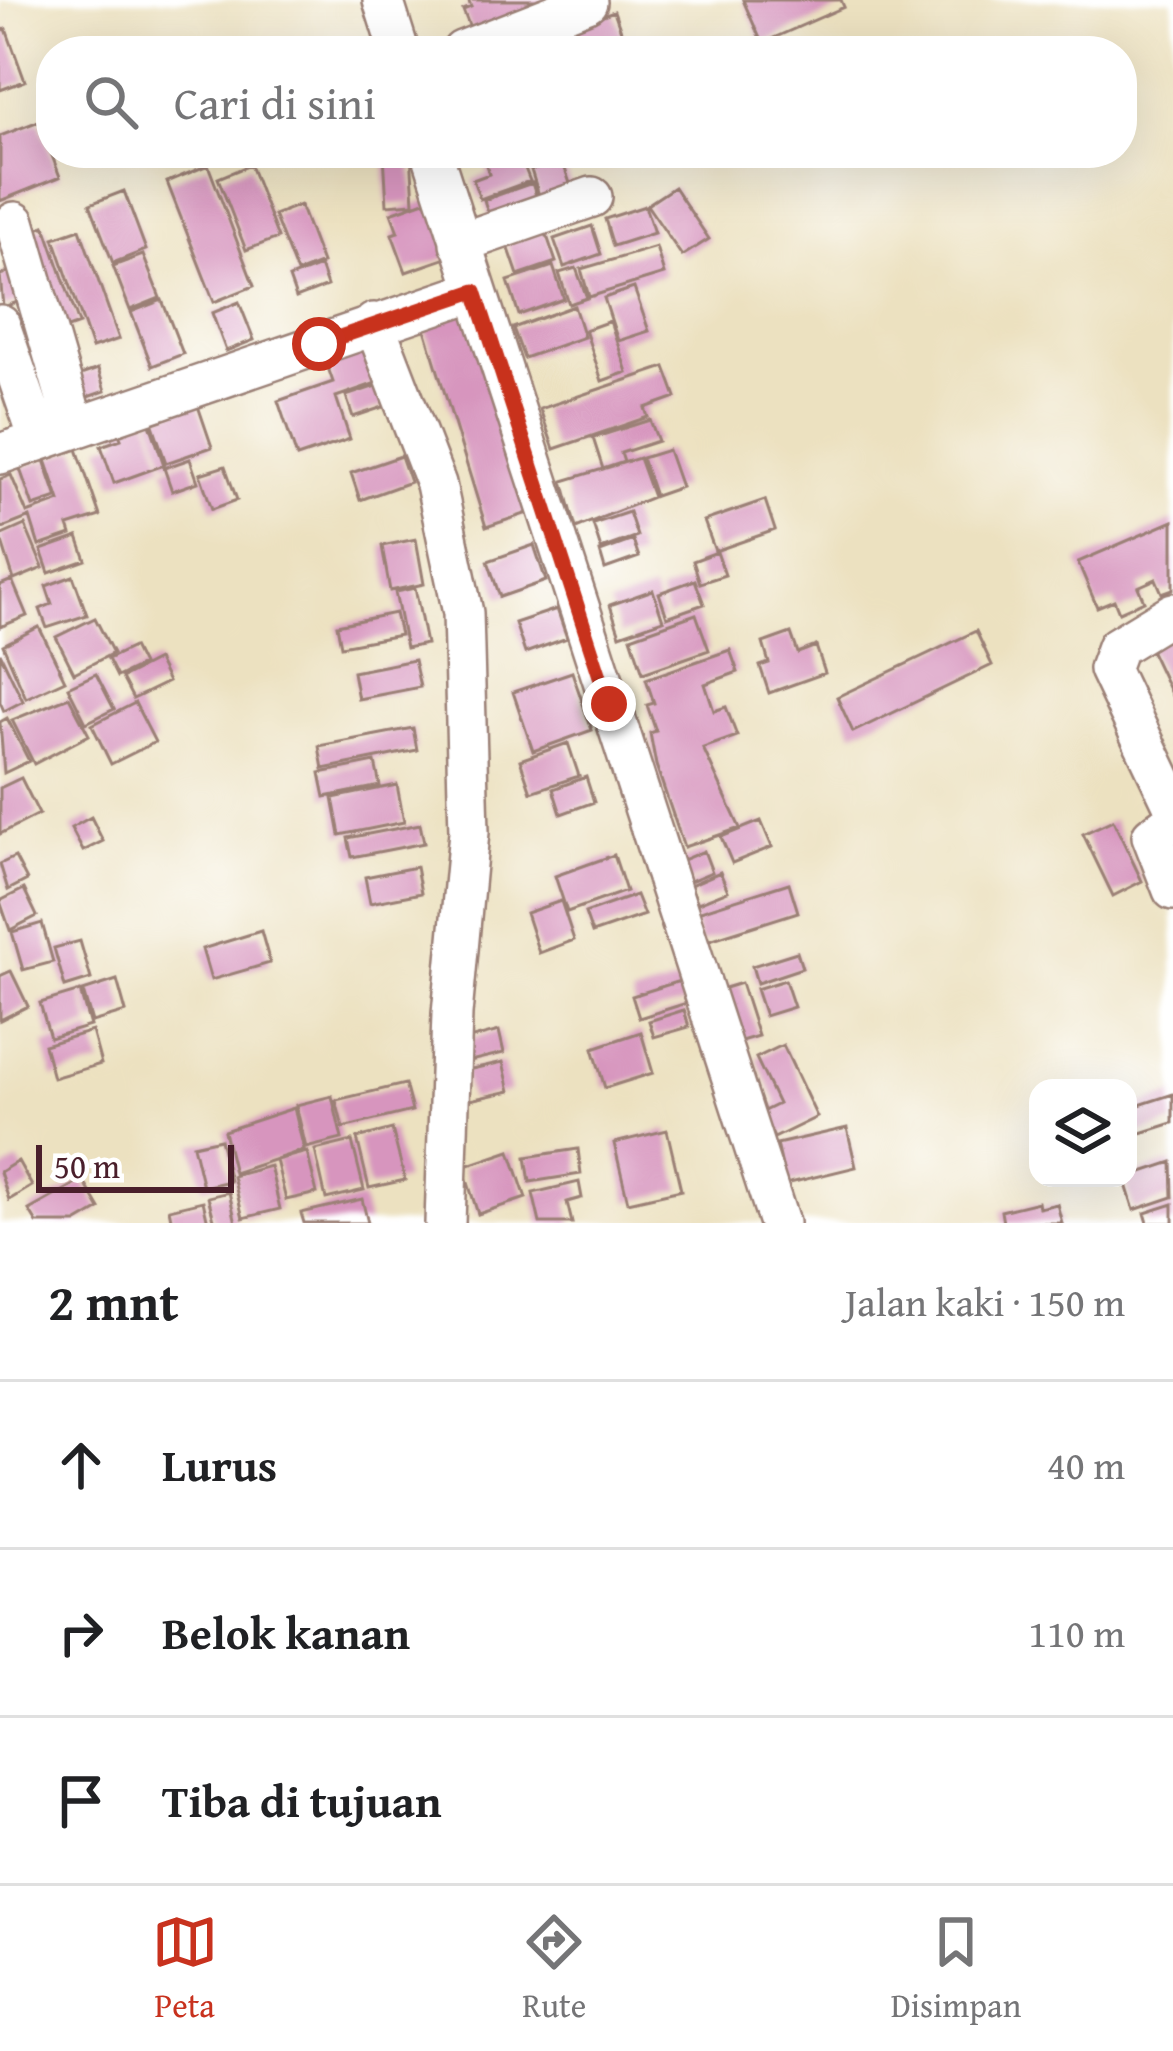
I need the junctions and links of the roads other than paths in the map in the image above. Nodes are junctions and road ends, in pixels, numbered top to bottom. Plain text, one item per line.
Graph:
1 (383, 0) edge
2 (587, 2) edge
3 (395, 36) edge
4 (500, 36) edge
5 (437, 168) edge
6 (592, 196) dead end
7 (21, 221) edge
8 (460, 243) junction
9 (475, 291) junction
10 (395, 316) junction
11 (0, 325) edge
12 (57, 432) junction
13 (0, 454) edge
14 (1173, 613) edge
15 (1173, 804) edge
16 (1173, 821) edge
17 (1173, 890) edge
18 (445, 1223) edge
19 (779, 1223) edge

1 - 3 street
2 - 4 street
5 - 8 street
6 - 8 street
7 - 12 street
8 - 9 street
9 - 10 street
9 - 19 street
10 - 12 street
10 - 18 street
11 - 12 street
12 - 13 street
14 - 15 street
16 - 17 street

